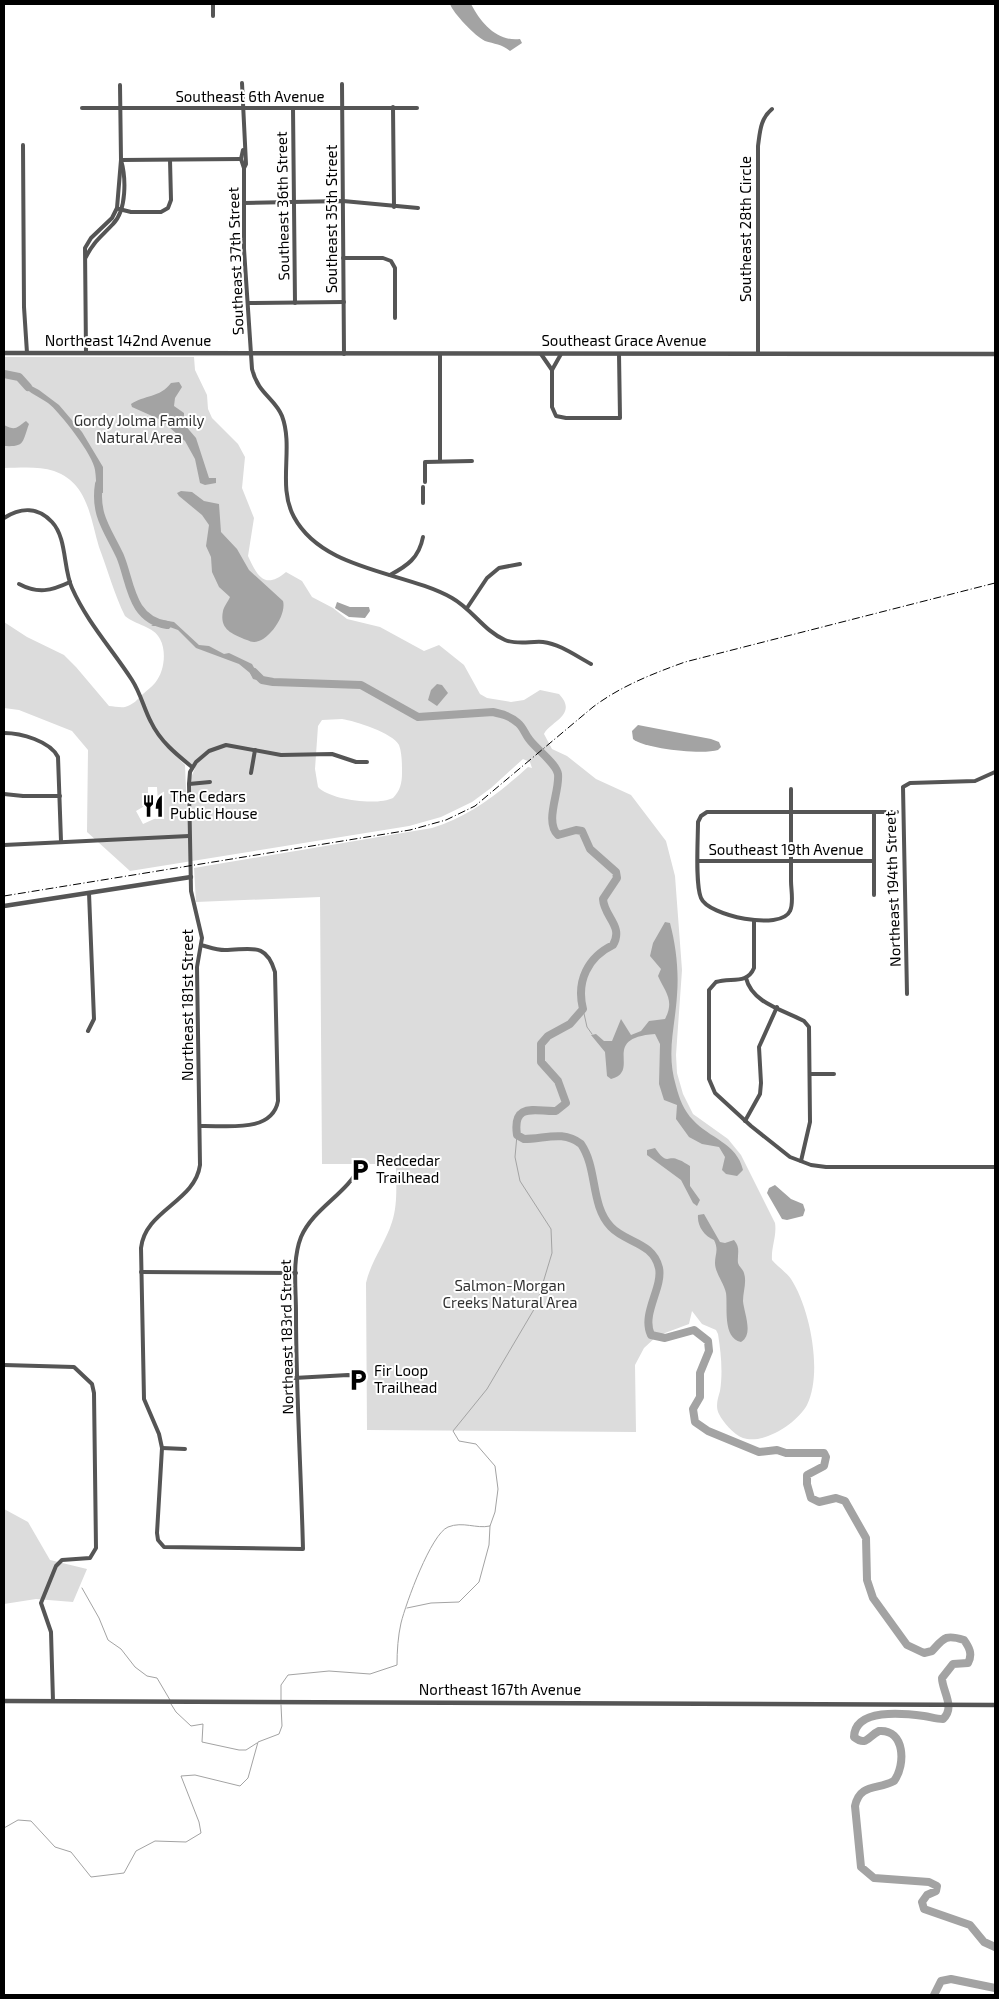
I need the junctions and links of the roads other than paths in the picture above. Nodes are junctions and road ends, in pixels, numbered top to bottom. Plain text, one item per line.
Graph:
1 (213, 4) edge
2 (213, 16) dead end
3 (242, 83) dead end
4 (342, 84) dead end
5 (120, 85) dead end
6 (82, 108) dead end
7 (120, 108) junction
8 (243, 108) junction
9 (293, 108) junction
10 (342, 108) junction
11 (393, 108) junction
12 (417, 108) dead end
13 (772, 109) dead end
14 (24, 144) dead end
15 (244, 150) junction
16 (241, 159) junction
17 (121, 160) junction
18 (170, 160) junction
19 (244, 168) junction
20 (294, 202) junction
21 (343, 202) junction
22 (244, 203) junction
23 (394, 207) junction
24 (418, 208) dead end
25 (119, 209) junction
26 (343, 258) junction
27 (344, 302) junction
28 (295, 303) junction
29 (249, 304) junction
30 (395, 318) dead end
31 (4, 353) edge
32 (27, 353) junction
33 (86, 353) junction
34 (252, 354) junction
35 (344, 354) junction
36 (440, 354) junction
37 (541, 354) junction
38 (561, 354) junction
39 (619, 354) junction
40 (758, 354) junction
41 (995, 354) edge
42 (552, 370) junction
43 (440, 461) junction
44 (472, 461) dead end
45 (423, 503) dead end
46 (4, 518) edge
47 (423, 537) dead end
48 (520, 564) dead end
49 (390, 575) junction
50 (70, 582) junction
51 (19, 584) dead end
52 (467, 608) junction
53 (591, 664) dead end
54 (4, 734) edge
55 (254, 750) junction
56 (366, 762) dead end
57 (192, 767) junction
58 (995, 772) edge
59 (251, 773) dead end
60 (210, 782) dead end
61 (188, 784) junction
62 (791, 789) dead end
63 (4, 794) edge
64 (60, 796) junction
65 (791, 812) junction
66 (874, 812) junction
67 (897, 812) dead end
68 (189, 836) junction
69 (61, 841) junction
70 (4, 845) edge
71 (699, 861) junction
72 (791, 861) junction
73 (874, 861) junction
74 (191, 877) junction
75 (89, 893) junction
76 (874, 895) dead end
77 (4, 906) edge
78 (754, 920) junction
79 (201, 945) junction
80 (746, 978) junction
81 (908, 994) dead end
82 (776, 1007) junction
83 (88, 1031) dead end
84 (810, 1074) junction
85 (834, 1074) dead end
86 (745, 1121) junction
87 (200, 1126) junction
88 (801, 1161) junction
89 (361, 1164) dead end
90 (995, 1167) edge
91 (141, 1272) junction
92 (296, 1273) junction
93 (143, 1325) junction
94 (149, 1325) dead end
95 (4, 1365) edge
96 (365, 1377) dead end
97 (296, 1378) junction
98 (293, 1442) dead end
99 (301, 1442) junction
100 (162, 1448) junction
101 (185, 1449) dead end
102 (4, 1701) edge
103 (53, 1701) junction
104 (995, 1705) edge

1 - 2 street
3 - 8 street, Southeast 37th Street
4 - 10 street, Southeast 35th Street
5 - 7 street
6 - 7 street, Southeast 6th Avenue
7 - 8 street, Southeast 6th Avenue
7 - 17 street
8 - 9 street, Southeast 6th Avenue
8 - 15 street, Southeast 37th Street
9 - 10 street, Southeast 6th Avenue
9 - 20 street, Southeast 36th Street
10 - 11 street, Southeast 6th Avenue
10 - 21 street, Southeast 35th Street
11 - 12 street, Southeast 6th Avenue
11 - 23 street
13 - 40 street, Southeast 28th Circle
14 - 32 street
15 - 16 street, Southeast 37th Street
15 - 19 street, Southeast 37th Street
16 - 18 street
16 - 19 street, Southeast 37th Street
17 - 18 street
17 - 25 street
18 - 25 street
19 - 22 street, Southeast 37th Street
20 - 21 street
20 - 22 street
20 - 28 street, Southeast 36th Street
21 - 23 street
21 - 26 street, Southeast 35th Street
22 - 29 street, Southeast 37th Street
23 - 24 street
25 - 33 street
26 - 27 street, Southeast 35th Street
26 - 30 street
27 - 28 street
27 - 35 street, Southeast 35th Street
28 - 29 street
29 - 34 street, Southeast 37th Street
31 - 32 street, Northeast 142nd Avenue
32 - 33 street, Northeast 142nd Avenue
33 - 34 street, Northeast 142nd Avenue
34 - 35 street, Southeast Grace Avenue
34 - 49 street, Southeast 37th Street
35 - 36 street, Southeast Grace Avenue
36 - 37 street, Southeast Grace Avenue
36 - 43 street
37 - 38 street, Southeast Grace Avenue
37 - 42 street
38 - 39 street, Southeast Grace Avenue
38 - 42 street
39 - 40 street, Southeast Grace Avenue
39 - 42 street
40 - 41 street, Southeast Grace Avenue
43 - 44 street
43 - 45 street
46 - 50 street
47 - 49 street
48 - 52 street
49 - 52 street, Southeast 37th Street
50 - 51 street
50 - 57 street
52 - 53 street, Southeast 37th Street
54 - 64 street
55 - 56 street
55 - 57 street
55 - 59 street
57 - 61 street, Northeast 181st Street
58 - 81 street, Northeast 194th Street
60 - 61 street
61 - 68 street, Northeast 181st Street
62 - 65 street
63 - 64 street
64 - 69 street
65 - 66 street
65 - 71 street
65 - 72 street
66 - 67 street
66 - 73 street
68 - 69 street
68 - 74 street, Northeast 181st Street
69 - 70 street
71 - 72 street, Southeast 19th Avenue
71 - 78 street
72 - 73 street, Southeast 19th Avenue
72 - 78 street
73 - 76 street
74 - 75 street
74 - 79 street, Northeast 181st Street
75 - 77 street
75 - 83 street
78 - 80 street
79 - 87 street, Northeast 181st Street
79 - 87 street
80 - 82 street
80 - 86 street
82 - 84 street
82 - 86 street
84 - 85 street
84 - 88 street
86 - 88 street
87 - 91 street, Northeast 181st Street
88 - 90 street
89 - 92 street, Northeast 183rd Street
91 - 92 street
91 - 93 street, Northeast 181st Street
92 - 97 street, Northeast 183rd Street
93 - 94 street
93 - 100 street, Northeast 181st Street
95 - 103 street
96 - 97 street
97 - 99 street, Northeast 183rd Street
98 - 99 street
99 - 100 street, Northeast 183rd Street
100 - 101 street
102 - 103 street, Northeast 167th Avenue
103 - 104 street, Northeast 167th Avenue

